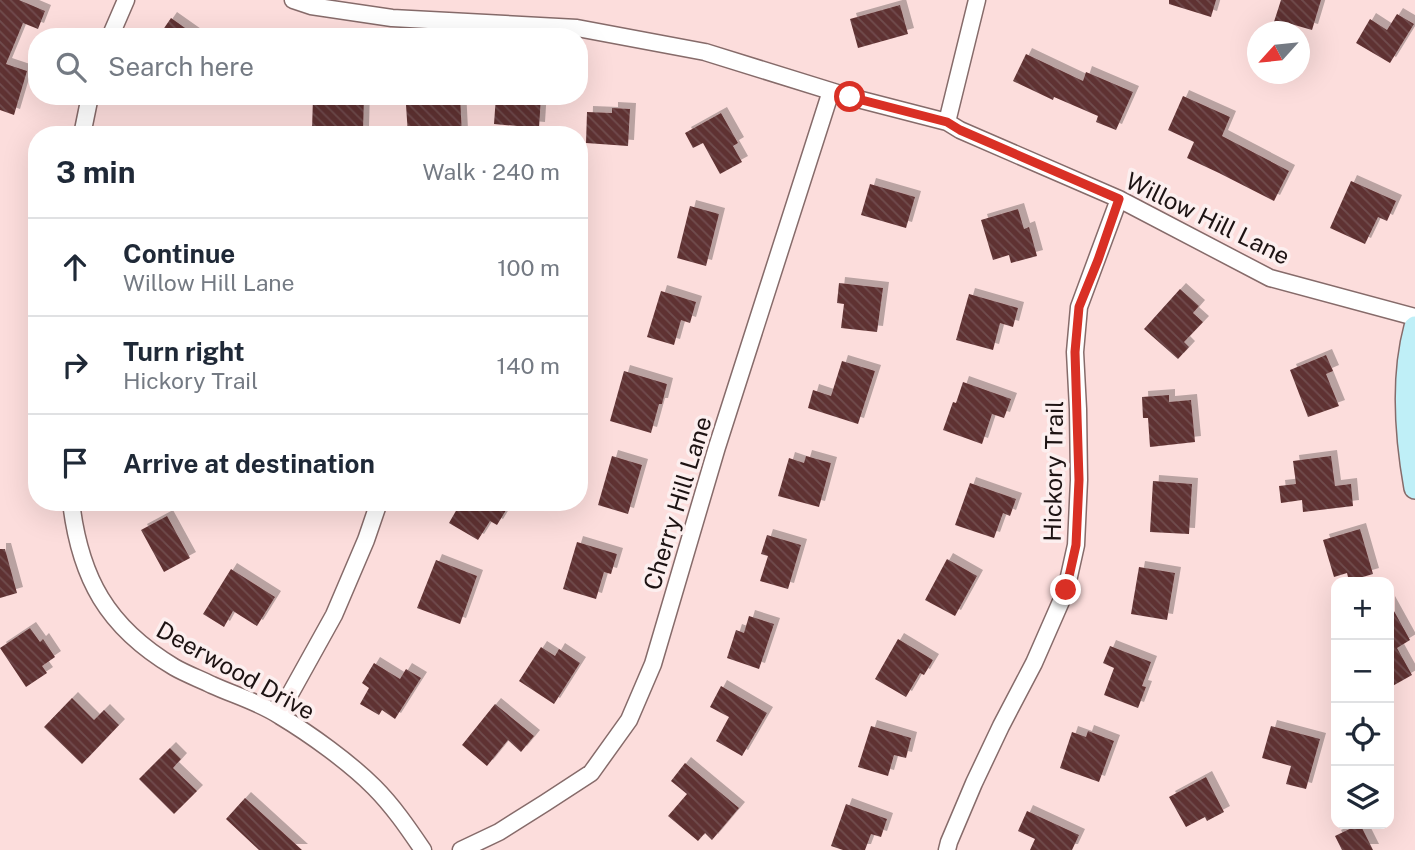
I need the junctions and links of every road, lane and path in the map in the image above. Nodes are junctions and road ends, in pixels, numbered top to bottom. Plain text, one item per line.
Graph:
1 (126, 0) edge
2 (293, 0) edge
3 (977, 0) edge
4 (114, 28) edge
5 (577, 28) edge
6 (588, 30) edge
7 (831, 91) junction
8 (88, 105) edge
9 (947, 122) junction
10 (84, 126) edge
11 (1119, 199) junction
12 (1415, 317) edge
13 (1415, 327) edge
14 (1415, 488) edge
15 (72, 511) edge
16 (376, 511) edge
17 (279, 714) junction
18 (423, 850) edge
19 (461, 850) edge
20 (947, 850) edge

1 - 4 street
2 - 5 street, Willow Hill Lane
3 - 9 street
6 - 7 street, Willow Hill Lane
7 - 9 street, Willow Hill Lane
7 - 19 street, Cherry Hill Lane
8 - 10 street
9 - 11 street, Willow Hill Lane
11 - 12 street, Willow Hill Lane
11 - 20 street, Hickory Trail
13 - 14 street
15 - 17 street, Deerwood Drive
16 - 17 street
17 - 18 street, Deerwood Drive

